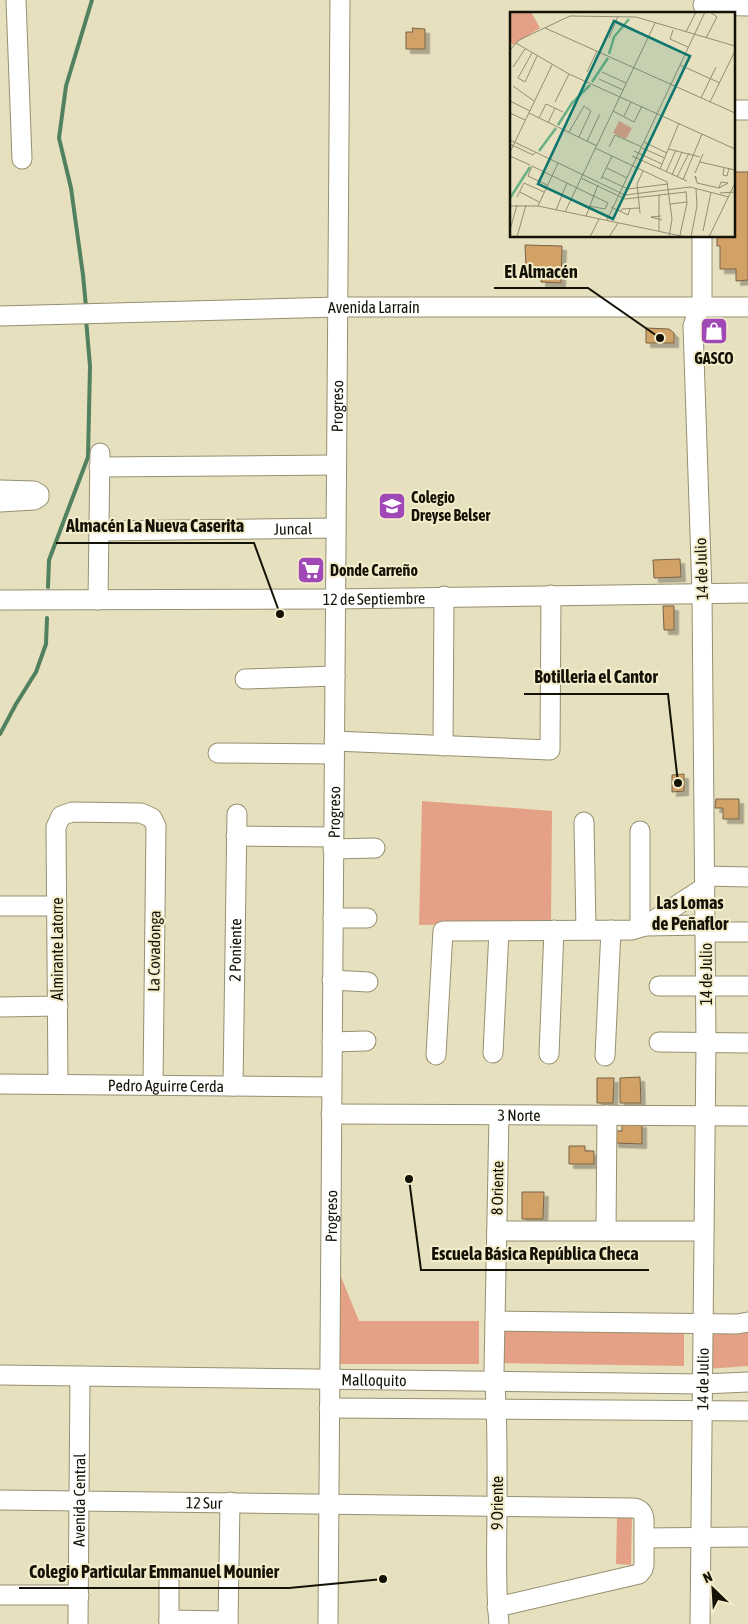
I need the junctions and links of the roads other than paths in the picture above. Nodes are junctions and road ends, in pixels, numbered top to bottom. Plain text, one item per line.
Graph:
1 (16, 0) edge
2 (340, 0) edge
3 (703, 6) edge
4 (748, 6) edge
5 (22, 159) dead end
6 (702, 238) edge
7 (338, 307) junction
8 (748, 307) edge
9 (699, 308) junction
10 (0, 316) edge
11 (336, 465) junction
12 (0, 490) edge
13 (0, 502) edge
14 (336, 528) junction
15 (99, 531) junction
16 (702, 593) junction
17 (748, 593) edge
18 (551, 595) junction
19 (444, 596) junction
20 (335, 599) junction
21 (0, 600) edge
22 (98, 600) junction
23 (334, 676) junction
24 (245, 679) dead end
25 (443, 746) junction
26 (334, 748) junction
27 (218, 753) dead end
28 (237, 814) dead end
29 (62, 816) joint
30 (584, 822) dead end
31 (640, 831) dead end
32 (236, 836) junction
33 (333, 843) junction
34 (375, 848) dead end
35 (748, 876) edge
36 (705, 882) junction
37 (0, 906) edge
38 (57, 906) junction
39 (333, 918) junction
40 (367, 918) dead end
41 (643, 927) junction
42 (705, 929) junction
43 (554, 930) junction
44 (586, 930) junction
45 (611, 930) junction
46 (499, 931) junction
47 (748, 932) edge
48 (332, 980) junction
49 (368, 982) dead end
50 (659, 986) dead end
51 (706, 986) junction
52 (748, 986) edge
53 (58, 1006) junction
54 (0, 1007) edge
55 (366, 1041) dead end
56 (332, 1042) junction
57 (659, 1042) dead end
58 (706, 1043) junction
59 (748, 1043) edge
60 (492, 1053) dead end
61 (549, 1054) dead end
62 (436, 1055) dead end
63 (605, 1056) dead end
64 (0, 1084) edge
65 (58, 1084) junction
66 (153, 1085) junction
67 (233, 1086) junction
68 (331, 1086) junction
69 (331, 1114) junction
70 (499, 1115) junction
71 (606, 1115) junction
72 (706, 1115) junction
73 (748, 1116) edge
74 (496, 1231) junction
75 (606, 1231) junction
76 (704, 1231) junction
77 (495, 1321) junction
78 (748, 1322) edge
79 (704, 1323) junction
80 (0, 1375) edge
81 (80, 1376) junction
82 (329, 1379) junction
83 (495, 1382) junction
84 (748, 1382) edge
85 (703, 1384) junction
86 (329, 1408) junction
87 (496, 1409) junction
88 (703, 1411) junction
89 (748, 1411) edge
90 (0, 1500) edge
91 (79, 1500) junction
92 (230, 1502) junction
93 (328, 1503) junction
94 (497, 1506) junction
95 (748, 1537) edge
96 (644, 1538) junction
97 (701, 1538) junction
98 (169, 1581) dead end
99 (0, 1595) edge
100 (78, 1595) junction
101 (498, 1616) edge
102 (169, 1622) edge
103 (228, 1622) edge
104 (78, 1624) edge
105 (328, 1624) edge
106 (700, 1624) edge

1 - 5 street
2 - 7 street, Progreso
3 - 4 street
6 - 9 street, 14 de Julio
7 - 9 street, Avenida Larraín
7 - 10 street, Avenida Larraín
7 - 11 street, Progreso
8 - 9 street, Avenida Larraín
9 - 16 street, 14 de Julio
11 - 14 street, Progreso
11 - 15 street
12 - 13 street
14 - 15 street, Juncal
14 - 20 street, Progreso
15 - 22 street
16 - 17 street, 12 de Septiembre
16 - 18 street, 12 de Septiembre
16 - 36 street, 14 de Julio
18 - 19 street, 12 de Septiembre
18 - 25 street
19 - 20 street, 12 de Septiembre
19 - 25 street
20 - 22 street, 12 de Septiembre
20 - 23 street, Progreso
21 - 22 street, 12 de Septiembre
23 - 24 street
23 - 26 street, Progreso
25 - 26 street
26 - 27 street
26 - 33 street, Progreso
28 - 32 street, 2 Poniente
29 - 38 street, Almirante Latorre
29 - 66 street, La Covadonga
30 - 44 street
31 - 41 street
32 - 33 street
32 - 67 street, 2 Poniente
33 - 34 street
33 - 39 street, Progreso
35 - 36 street
36 - 41 street
36 - 42 street, 14 de Julio
37 - 38 street
38 - 53 street, Almirante Latorre
39 - 40 street
39 - 48 street, Progreso
41 - 42 street
41 - 45 street
42 - 47 street
42 - 51 street, 14 de Julio
43 - 44 street
43 - 46 street
43 - 61 street
44 - 45 street
45 - 63 street
46 - 60 street
46 - 62 street
48 - 49 street
48 - 56 street, Progreso
50 - 51 street
51 - 52 street
51 - 58 street, 14 de Julio
53 - 54 street
53 - 65 street, Almirante Latorre
55 - 56 street
56 - 68 street, Progreso
57 - 58 street
58 - 59 street
58 - 72 street, 14 de Julio
64 - 65 street, Pedro Aguirre Cerda
65 - 66 street, Pedro Aguirre Cerda
66 - 67 street, Pedro Aguirre Cerda
67 - 68 street, Pedro Aguirre Cerda
68 - 69 street, Progreso
69 - 70 street, 3 Norte
69 - 82 street, Progreso
70 - 71 street, 3 Norte
70 - 74 street, 8 Oriente
71 - 72 street, 3 Norte
71 - 75 street
72 - 73 street, 3 Norte
72 - 76 street, 14 de Julio
74 - 75 street
74 - 77 street, 8 Oriente
75 - 76 street
76 - 79 street, 14 de Julio
77 - 79 street
77 - 83 street, 8 Oriente
78 - 79 street
79 - 85 street, 14 de Julio
80 - 81 street, Malloquito
81 - 82 street, Malloquito
81 - 91 street, Avenida Central
82 - 83 street, Malloquito
82 - 86 street, Progreso
83 - 85 street, Malloquito
83 - 87 street, 9 Oriente
84 - 85 street, Malloquito
85 - 88 street, 14 de Julio
86 - 87 street
86 - 93 street, Progreso
87 - 88 street
87 - 94 street, 9 Oriente
88 - 89 street
88 - 97 street, 14 de Julio
90 - 91 street, 12 Sur
91 - 92 street, 12 Sur
91 - 100 street, Avenida Central
92 - 93 street, 12 Sur
92 - 103 street
93 - 94 street, 12 Sur
93 - 105 street, Progreso
94 - 96 street, 12 Sur
94 - 101 street, 9 Oriente
95 - 97 street
96 - 97 street
96 - 101 street
97 - 106 street, 14 de Julio
98 - 102 street
99 - 100 street
100 - 104 street, Avenida Central
102 - 103 street

